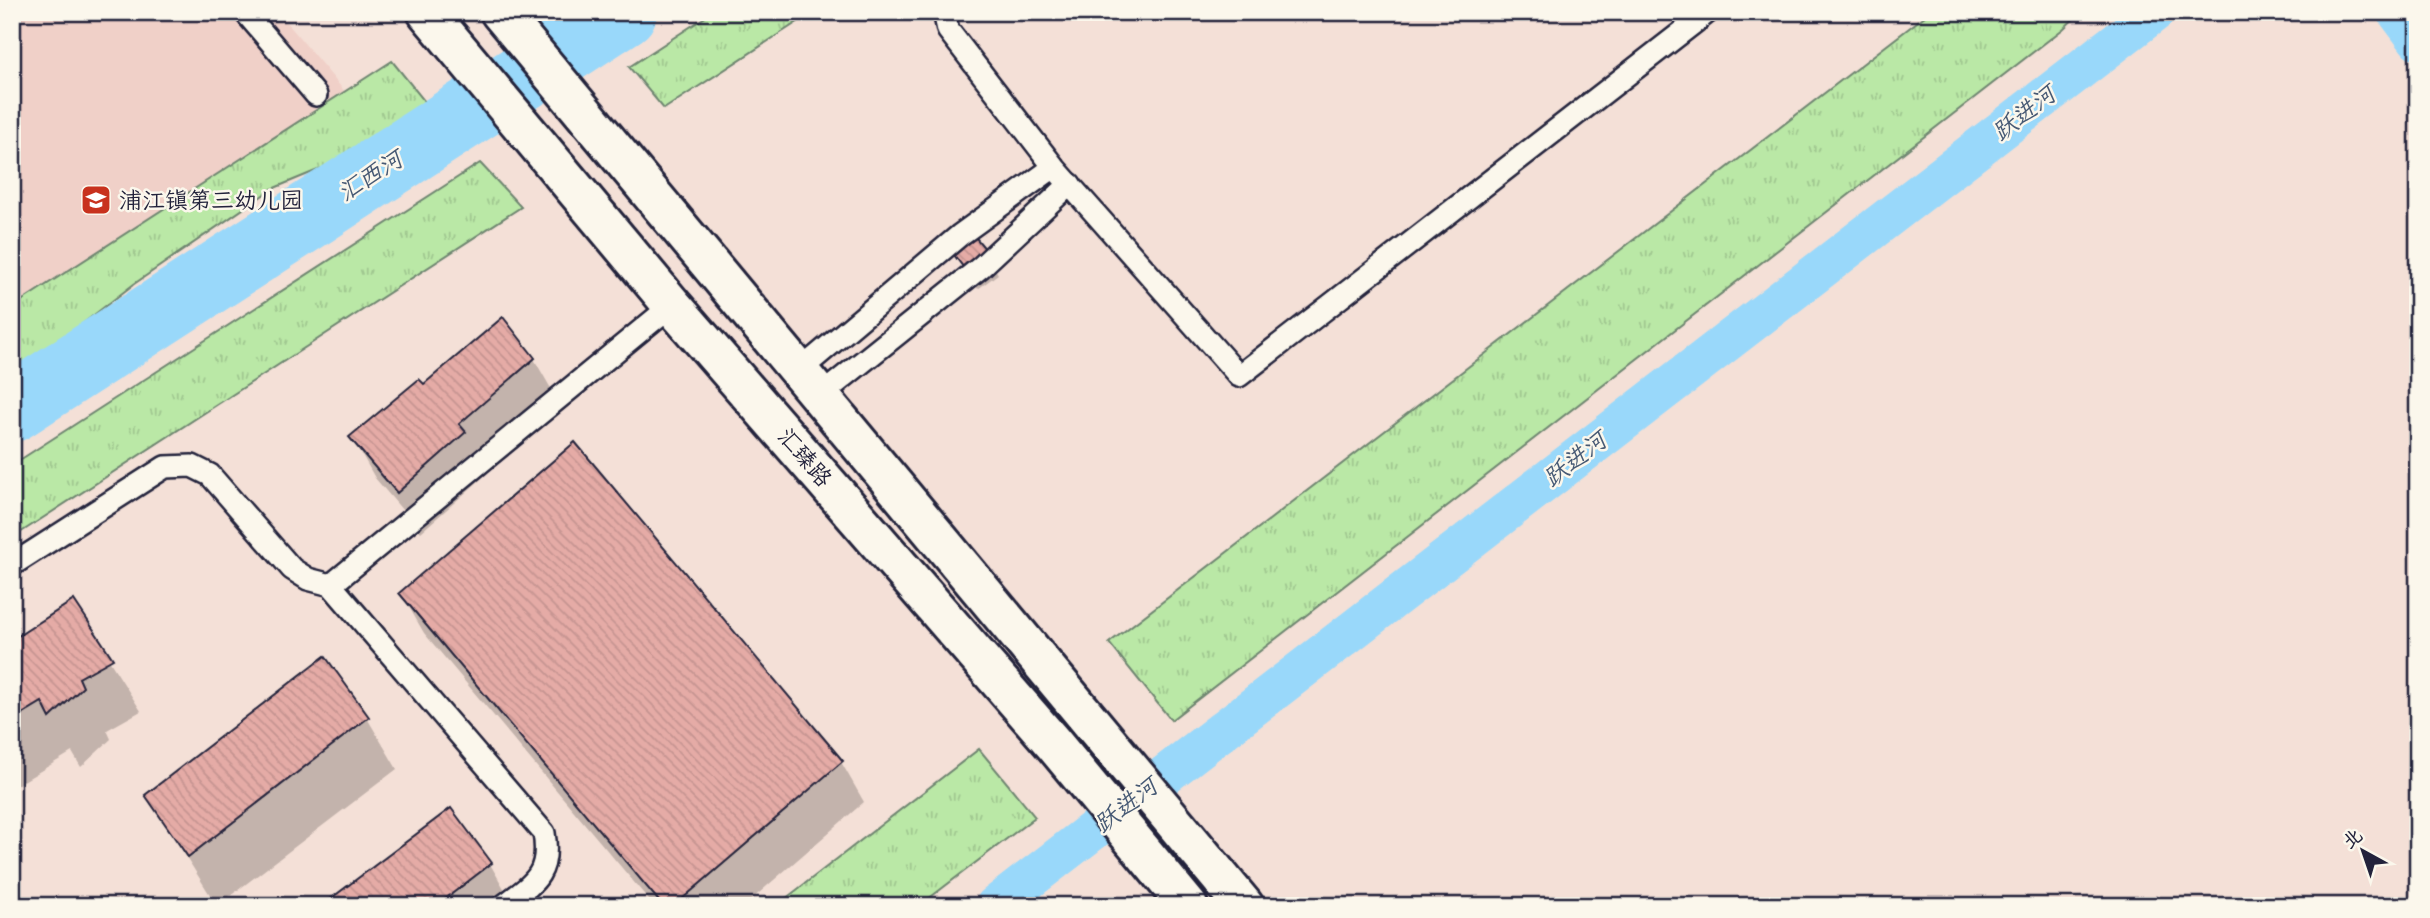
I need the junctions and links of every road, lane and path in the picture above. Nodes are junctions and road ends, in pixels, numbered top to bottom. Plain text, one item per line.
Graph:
1 (245, 12) edge
2 (500, 12) edge
3 (944, 12) edge
4 (1708, 12) edge
5 (437, 24) edge
6 (316, 95) dead end
7 (1054, 167) junction
8 (1070, 184) junction
9 (672, 305) junction
10 (809, 383) junction
11 (12, 565) edge
12 (331, 585) junction
13 (1184, 901) edge
14 (503, 906) edge
15 (1244, 906) edge

1 - 6 lane
2 - 10 street
3 - 7 lane
4 - 8 lane
5 - 9 street, 汇臻路
7 - 8 lane
7 - 10 lane
8 - 10 lane
9 - 12 lane
9 - 13 street, 汇臻路
10 - 15 street
11 - 12 lane
12 - 14 lane

